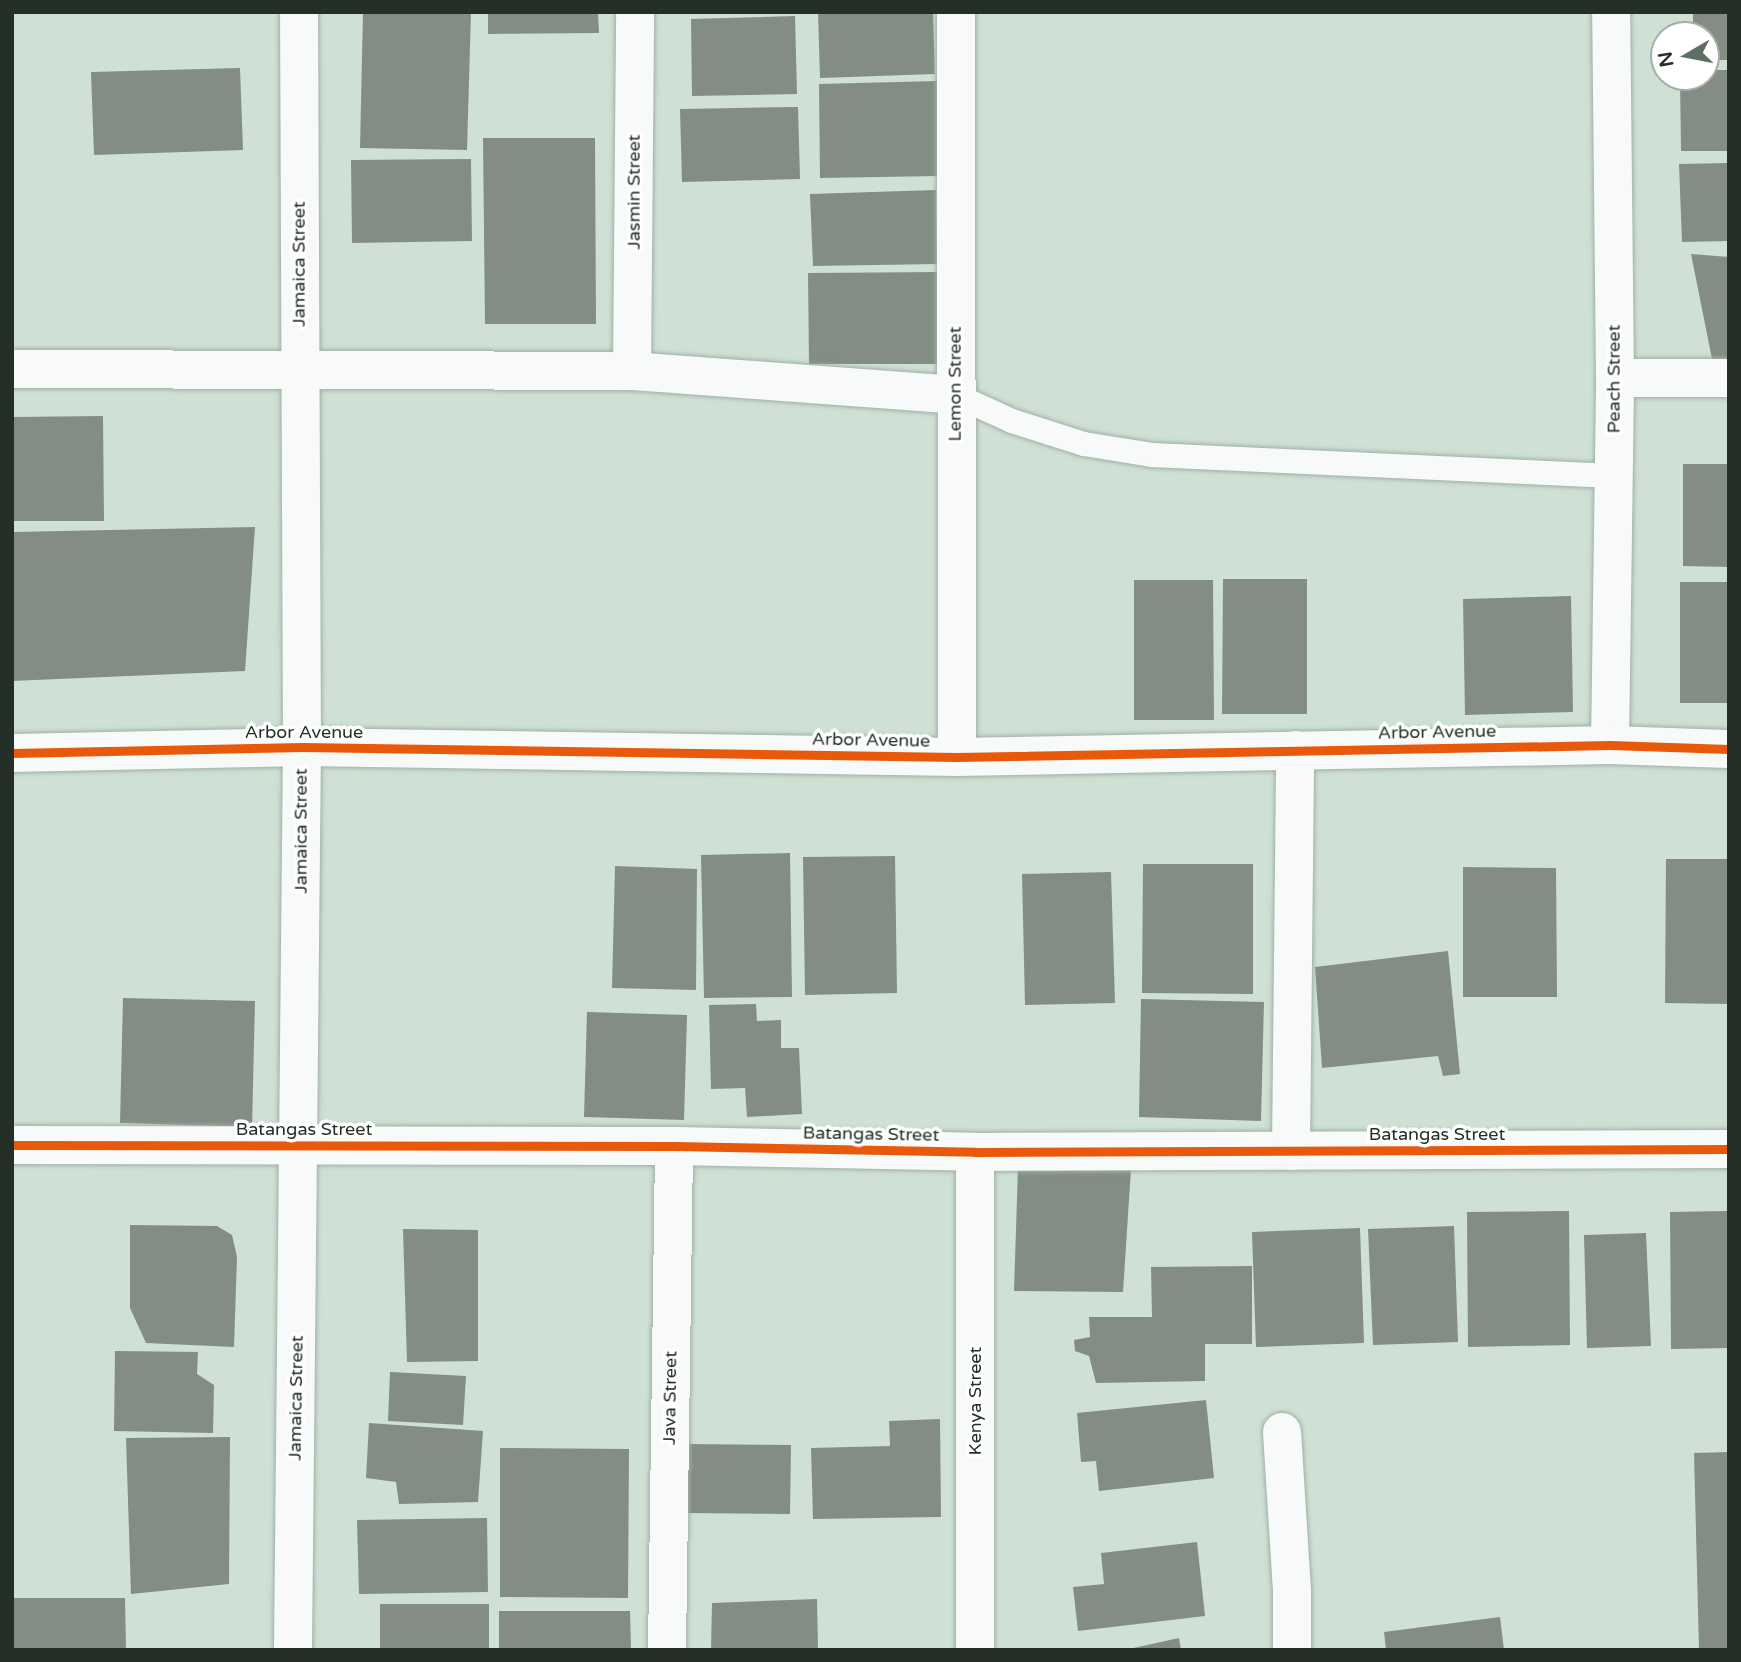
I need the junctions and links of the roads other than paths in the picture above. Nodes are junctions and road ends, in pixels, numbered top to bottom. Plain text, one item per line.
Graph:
1 (299, 12) edge
2 (635, 12) edge
3 (956, 12) edge
4 (1611, 12) edge
5 (12, 369) edge
6 (299, 370) junction
7 (632, 371) junction
8 (1615, 377) junction
9 (1729, 378) edge
10 (955, 395) junction
11 (1613, 476) junction
12 (1610, 745) junction
13 (302, 747) junction
14 (1729, 749) edge
15 (1296, 750) junction
16 (12, 753) edge
17 (957, 757) junction
18 (299, 1144) junction
19 (12, 1145) edge
20 (674, 1146) junction
21 (1729, 1149) edge
22 (1291, 1151) junction
23 (975, 1152) junction
24 (1282, 1432) dead end
25 (293, 1650) edge
26 (667, 1650) edge
27 (975, 1650) edge
28 (1292, 1650) edge

1 - 6 street, Jamaica Street
2 - 7 street, Jasmin Street
3 - 10 street, Lemon Street
4 - 8 street, Peach Street
5 - 6 street
6 - 7 street
6 - 13 street, Jamaica Street
7 - 10 street
8 - 9 street
8 - 11 street, Peach Street
10 - 11 lane
10 - 17 street, Lemon Street
11 - 12 street, Peach Street
12 - 14 street, Arbor Avenue
12 - 15 street, Arbor Avenue
13 - 16 street, Arbor Avenue
13 - 17 street, Arbor Avenue
13 - 18 street, Jamaica Street
15 - 17 street, Arbor Avenue
15 - 22 street
18 - 19 street, Batangas Street
18 - 20 street, Batangas Street
18 - 25 street, Jamaica Street
20 - 23 street, Batangas Street
20 - 26 street, Java Street
21 - 22 street, Batangas Street
22 - 23 street, Batangas Street
23 - 27 street, Kenya Street
24 - 28 street

